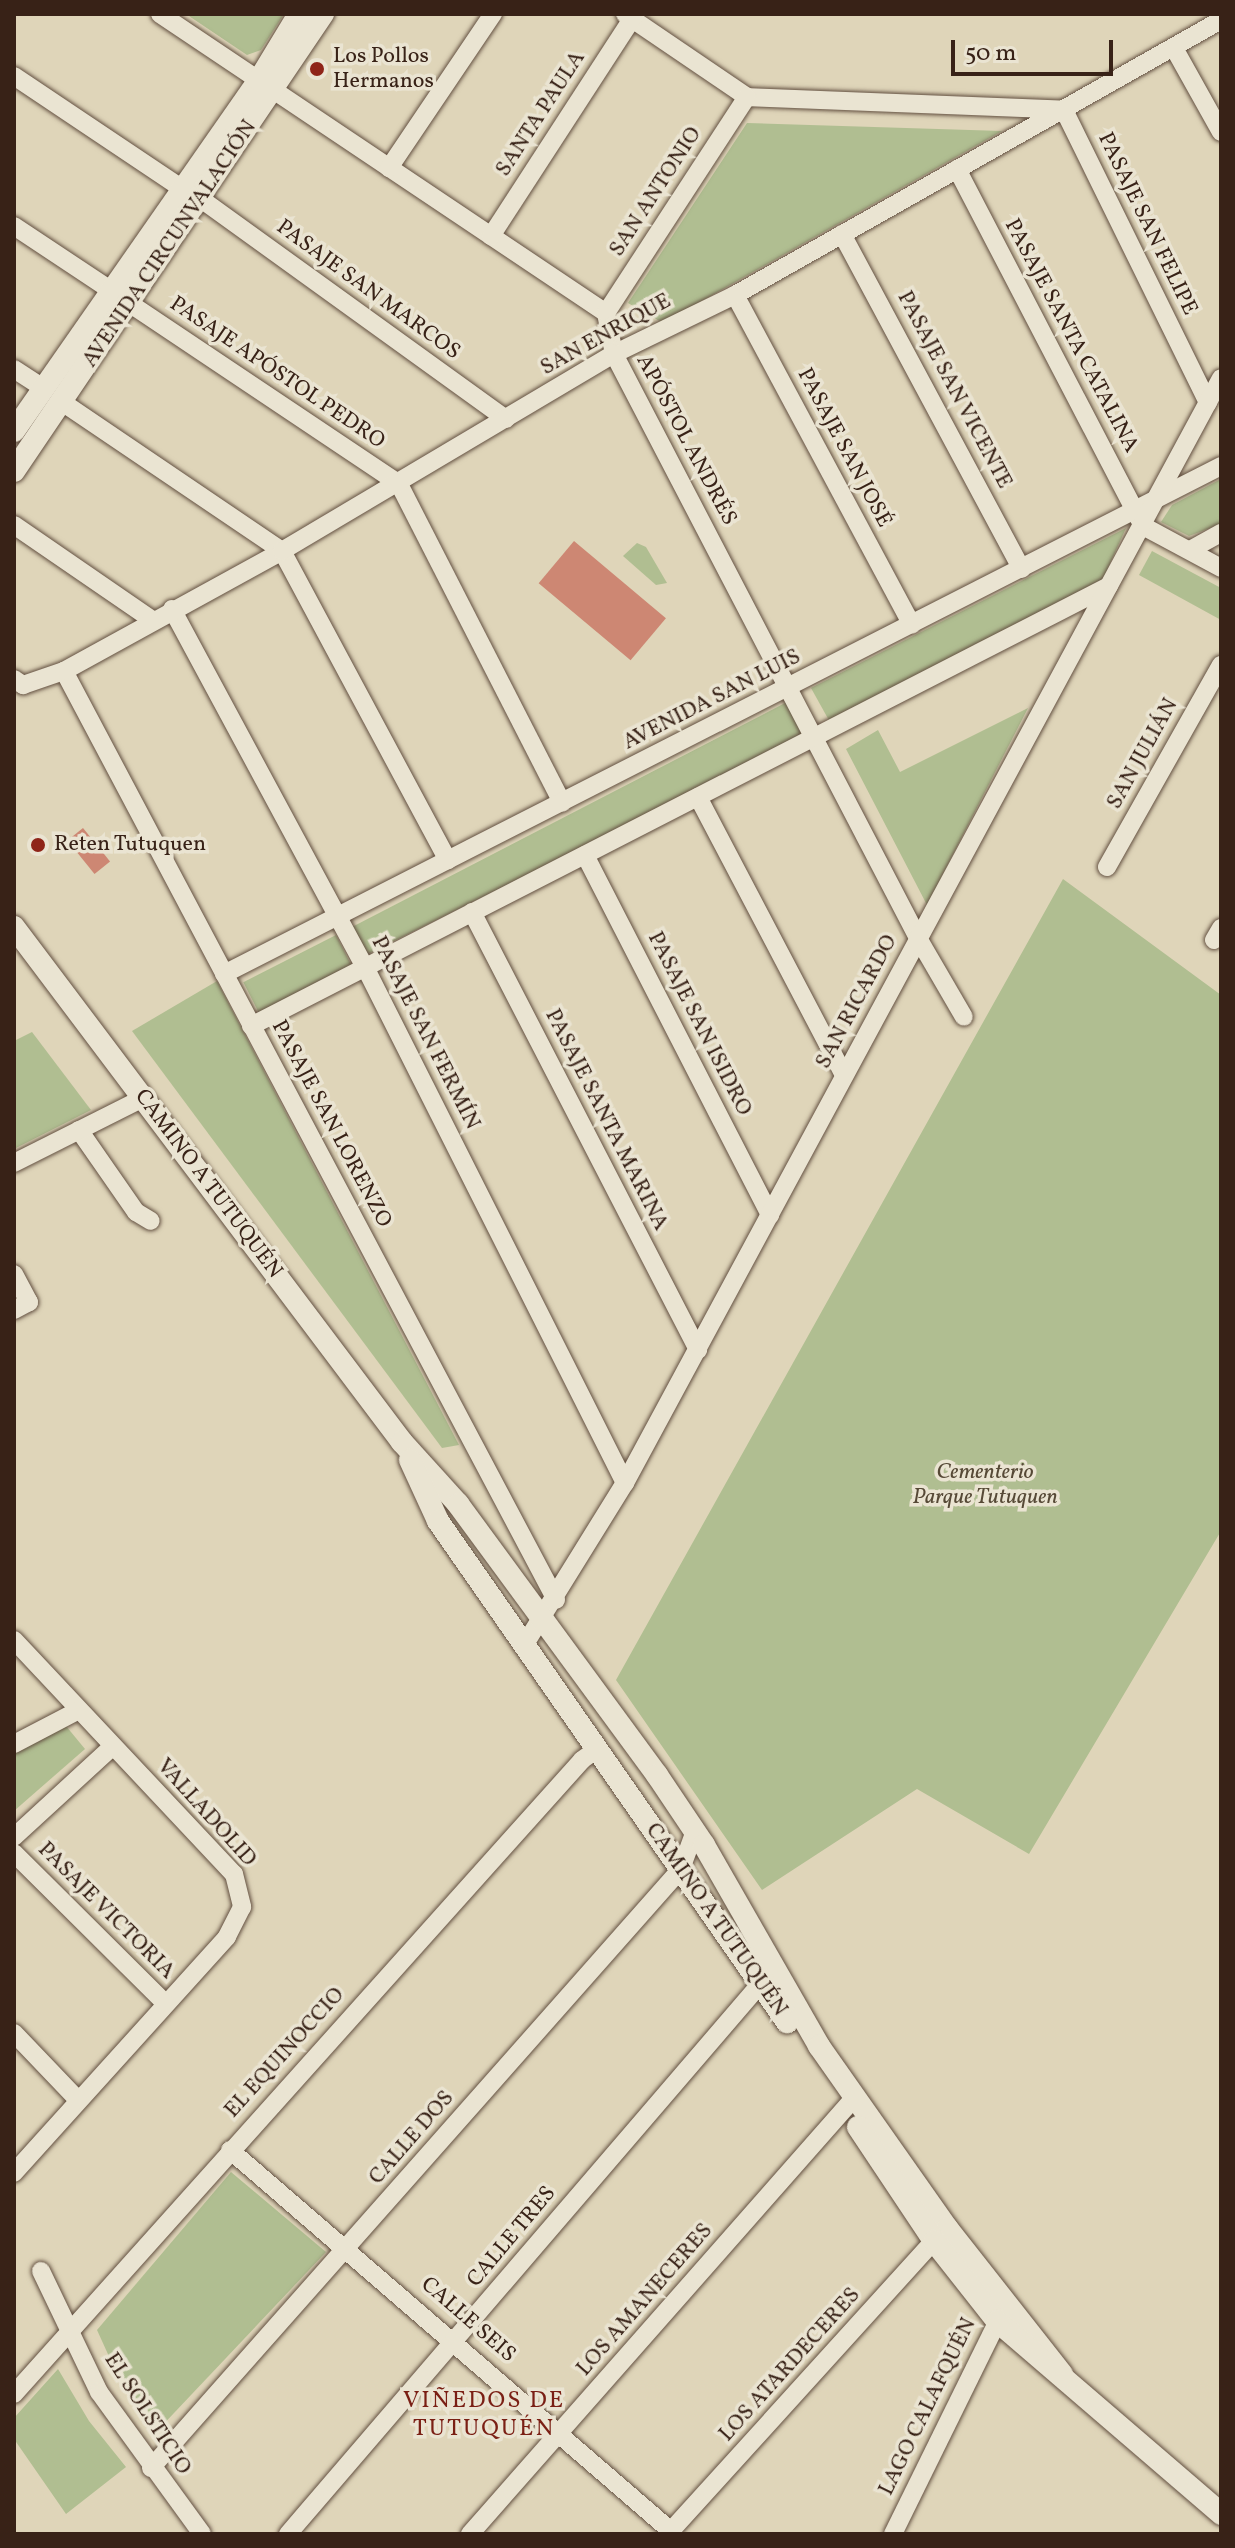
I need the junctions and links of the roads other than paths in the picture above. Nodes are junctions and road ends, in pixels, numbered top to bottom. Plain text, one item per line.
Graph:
1 (299, 14) edge
2 (323, 14) edge
3 (493, 14) edge
4 (164, 15) edge
5 (628, 16) edge
6 (1221, 20) edge
7 (1174, 48) junction
8 (14, 76) edge
9 (267, 86) junction
10 (747, 97) junction
11 (1064, 110) junction
12 (1221, 132) edge
13 (389, 168) junction
14 (957, 169) junction
15 (192, 194) junction
16 (14, 226) edge
17 (842, 234) junction
18 (491, 236) junction
19 (735, 295) junction
20 (120, 297) junction
21 (606, 313) junction
22 (614, 354) junction
23 (14, 369) edge
24 (1221, 378) edge
25 (52, 395) junction
26 (1208, 403) junction
27 (506, 419) junction
28 (14, 431) edge
29 (1221, 466) edge
30 (14, 471) edge
31 (399, 484) junction
32 (1155, 501) junction
33 (1139, 518) junction
34 (14, 525) edge
35 (1221, 533) edge
36 (1190, 550) junction
37 (282, 551) junction
38 (1221, 568) edge
39 (1022, 569) junction
40 (1109, 586) junction
41 (172, 609) junction
42 (152, 620) junction
43 (912, 625) junction
44 (1221, 665) edge
45 (64, 671) junction
46 (14, 679) edge
47 (788, 688) junction
48 (814, 738) junction
49 (698, 797) junction
50 (562, 803) junction
51 (585, 855) junction
52 (448, 860) junction
53 (1107, 867) dead end
54 (472, 912) junction
55 (338, 917) junction
56 (14, 927) edge
57 (918, 938) junction
58 (365, 967) junction
59 (224, 974) junction
60 (964, 1017) dead end
61 (251, 1026) junction
62 (844, 1075) junction
63 (143, 1098) junction
64 (79, 1130) junction
65 (14, 1163) edge
66 (770, 1215) junction
67 (151, 1221) dead end
68 (14, 1274) edge
69 (14, 1310) edge
70 (698, 1350) junction
71 (402, 1442) junction
72 (625, 1483) junction
73 (556, 1600) junction
74 (544, 1620) junction
75 (14, 1640) edge
76 (525, 1644) junction
77 (77, 1711) junction
78 (14, 1744) edge
79 (113, 1746) junction
80 (597, 1749) junction
81 (657, 1775) junction
82 (622, 1784) junction
83 (695, 1831) junction
84 (14, 1837) edge
85 (14, 1853) edge
86 (681, 1869) junction
87 (766, 1977) junction
88 (165, 2003) junction
89 (14, 2033) edge
90 (78, 2100) junction
91 (850, 2102) junction
92 (230, 2150) junction
93 (14, 2173) edge
94 (940, 2234) junction
95 (348, 2249) junction
96 (41, 2271) dead end
97 (1003, 2312) junction
98 (69, 2332) junction
99 (456, 2340) junction
100 (14, 2394) edge
101 (561, 2432) junction
102 (151, 2468) junction
103 (1221, 2514) edge
104 (670, 2532) edge
105 (202, 2534) edge
106 (288, 2534) edge
107 (470, 2534) edge
108 (893, 2534) edge

1 - 9 street, AVENIDA CIRCUNVALACIÓN
2 - 9 street, AVENIDA CIRCUNVALACIÓN
3 - 13 street
4 - 9 street
5 - 10 street
5 - 18 street, SANTA PAULA
6 - 7 street, SAN ENRIQUE
7 - 11 street, SAN ENRIQUE
7 - 12 street
8 - 15 street, PASAJE SAN MARCOS
9 - 13 street
9 - 15 street, AVENIDA CIRCUNVALACIÓN
10 - 11 street
10 - 21 street, SAN ANTONIO
11 - 14 street, SAN ENRIQUE
11 - 26 street, PASAJE SAN FELIPE
13 - 18 street
14 - 17 street, SAN ENRIQUE
14 - 33 street, PASAJE SANTA CATALINA
15 - 20 street, AVENIDA CIRCUNVALACIÓN
15 - 27 street, PASAJE SAN MARCOS
16 - 20 street, PASAJE APÓSTOL PEDRO
17 - 19 street, SAN ENRIQUE
17 - 39 street, PASAJE SAN VICENTE
18 - 21 street
19 - 22 street, SAN ENRIQUE
19 - 43 street, PASAJE SAN JOSÉ
20 - 25 street, AVENIDA CIRCUNVALACIÓN
20 - 31 street, PASAJE APÓSTOL PEDRO
21 - 22 street, APÓSTOL ANDRÉS
22 - 27 street, SAN ENRIQUE
22 - 47 street, APÓSTOL ANDRÉS
23 - 25 street
24 - 26 street, SAN RICARDO
25 - 28 street, AVENIDA CIRCUNVALACIÓN
25 - 30 street, AVENIDA CIRCUNVALACIÓN
25 - 37 street
26 - 32 street, SAN RICARDO
27 - 31 street, SAN ENRIQUE
29 - 32 street
31 - 37 street, SAN ENRIQUE
31 - 50 street
32 - 33 street, SAN RICARDO
33 - 36 street
33 - 39 street, AVENIDA SAN LUIS
33 - 40 street, SAN RICARDO
34 - 42 street
35 - 36 street
36 - 38 street
37 - 41 street, SAN ENRIQUE
37 - 52 street
39 - 43 street, AVENIDA SAN LUIS
40 - 48 street
40 - 57 street, SAN RICARDO
41 - 42 street, SAN ENRIQUE
41 - 55 street, PASAJE SAN FERMÍN
42 - 45 street, SAN ENRIQUE
43 - 47 street, AVENIDA SAN LUIS
44 - 53 street, SAN JULIÁN
45 - 46 street, SAN ENRIQUE
45 - 59 street, PASAJE SAN LORENZO
47 - 48 street, APÓSTOL ANDRÉS
47 - 50 street, AVENIDA SAN LUIS
48 - 49 street
48 - 57 street, APÓSTOL ANDRÉS
49 - 51 street
49 - 62 street
50 - 52 street, AVENIDA SAN LUIS
51 - 54 street
51 - 66 street, PASAJE SAN ISIDRO
52 - 55 street, AVENIDA SAN LUIS
54 - 58 street
54 - 70 street, PASAJE SANTA MARINA
55 - 58 street, PASAJE SAN FERMÍN
55 - 59 street, AVENIDA SAN LUIS
56 - 63 street, CAMINO A TUTUQUÉN
57 - 60 street, APÓSTOL ANDRÉS
57 - 62 street, SAN RICARDO
58 - 61 street
58 - 72 street, PASAJE SAN FERMÍN
59 - 61 street, PASAJE SAN LORENZO
61 - 73 street, PASAJE SAN LORENZO
62 - 66 street, SAN RICARDO
63 - 64 street
63 - 71 street, CAMINO A TUTUQUÉN
64 - 65 street
64 - 67 street
66 - 70 street, SAN RICARDO
68 - 69 street
70 - 72 street, SAN RICARDO
71 - 74 street, CAMINO A TUTUQUÉN
71 - 76 street, CAMINO A TUTUQUÉN
72 - 73 street, SAN RICARDO
73 - 74 street, SAN RICARDO
74 - 76 street, SAN RICARDO
74 - 81 street, CAMINO A TUTUQUÉN
75 - 77 street, VALLADOLID
76 - 80 street, CAMINO A TUTUQUÉN
77 - 78 street
77 - 79 street, VALLADOLID
79 - 84 street
79 - 88 street, VALLADOLID
80 - 82 street, CAMINO A TUTUQUÉN
80 - 92 street, EL EQUINOCCIO
81 - 82 street
81 - 83 street, CAMINO A TUTUQUÉN
82 - 86 street, CAMINO A TUTUQUÉN
83 - 86 street, CALLE DOS
83 - 87 street, CAMINO A TUTUQUÉN
85 - 88 street, PASAJE VICTORIA
86 - 87 street, CAMINO A TUTUQUÉN
86 - 95 street, CALLE DOS
87 - 91 street, CAMINO A TUTUQUÉN
87 - 99 street, CALLE TRES
88 - 90 street, VALLADOLID
89 - 90 street
90 - 93 street, VALLADOLID
91 - 94 street, CAMINO A TUTUQUÉN
91 - 101 street, LOS AMANECERES
92 - 95 street, CALLE SEIS
92 - 98 street, EL EQUINOCCIO
94 - 97 street, CAMINO A TUTUQUÉN
94 - 104 street, LOS ATARDECERES
95 - 99 street, CALLE SEIS
95 - 102 street, CALLE DOS
96 - 98 street, EL SOLSTICIO
97 - 103 street, CAMINO A TUTUQUÉN
97 - 108 street, LAGO CALAFQUÉN
98 - 100 street, EL EQUINOCCIO
98 - 102 street, EL SOLSTICIO
99 - 101 street, CALLE SEIS
99 - 106 street, CALLE TRES
101 - 104 street, CALLE SEIS
101 - 107 street, LOS AMANECERES
102 - 105 street, EL SOLSTICIO

